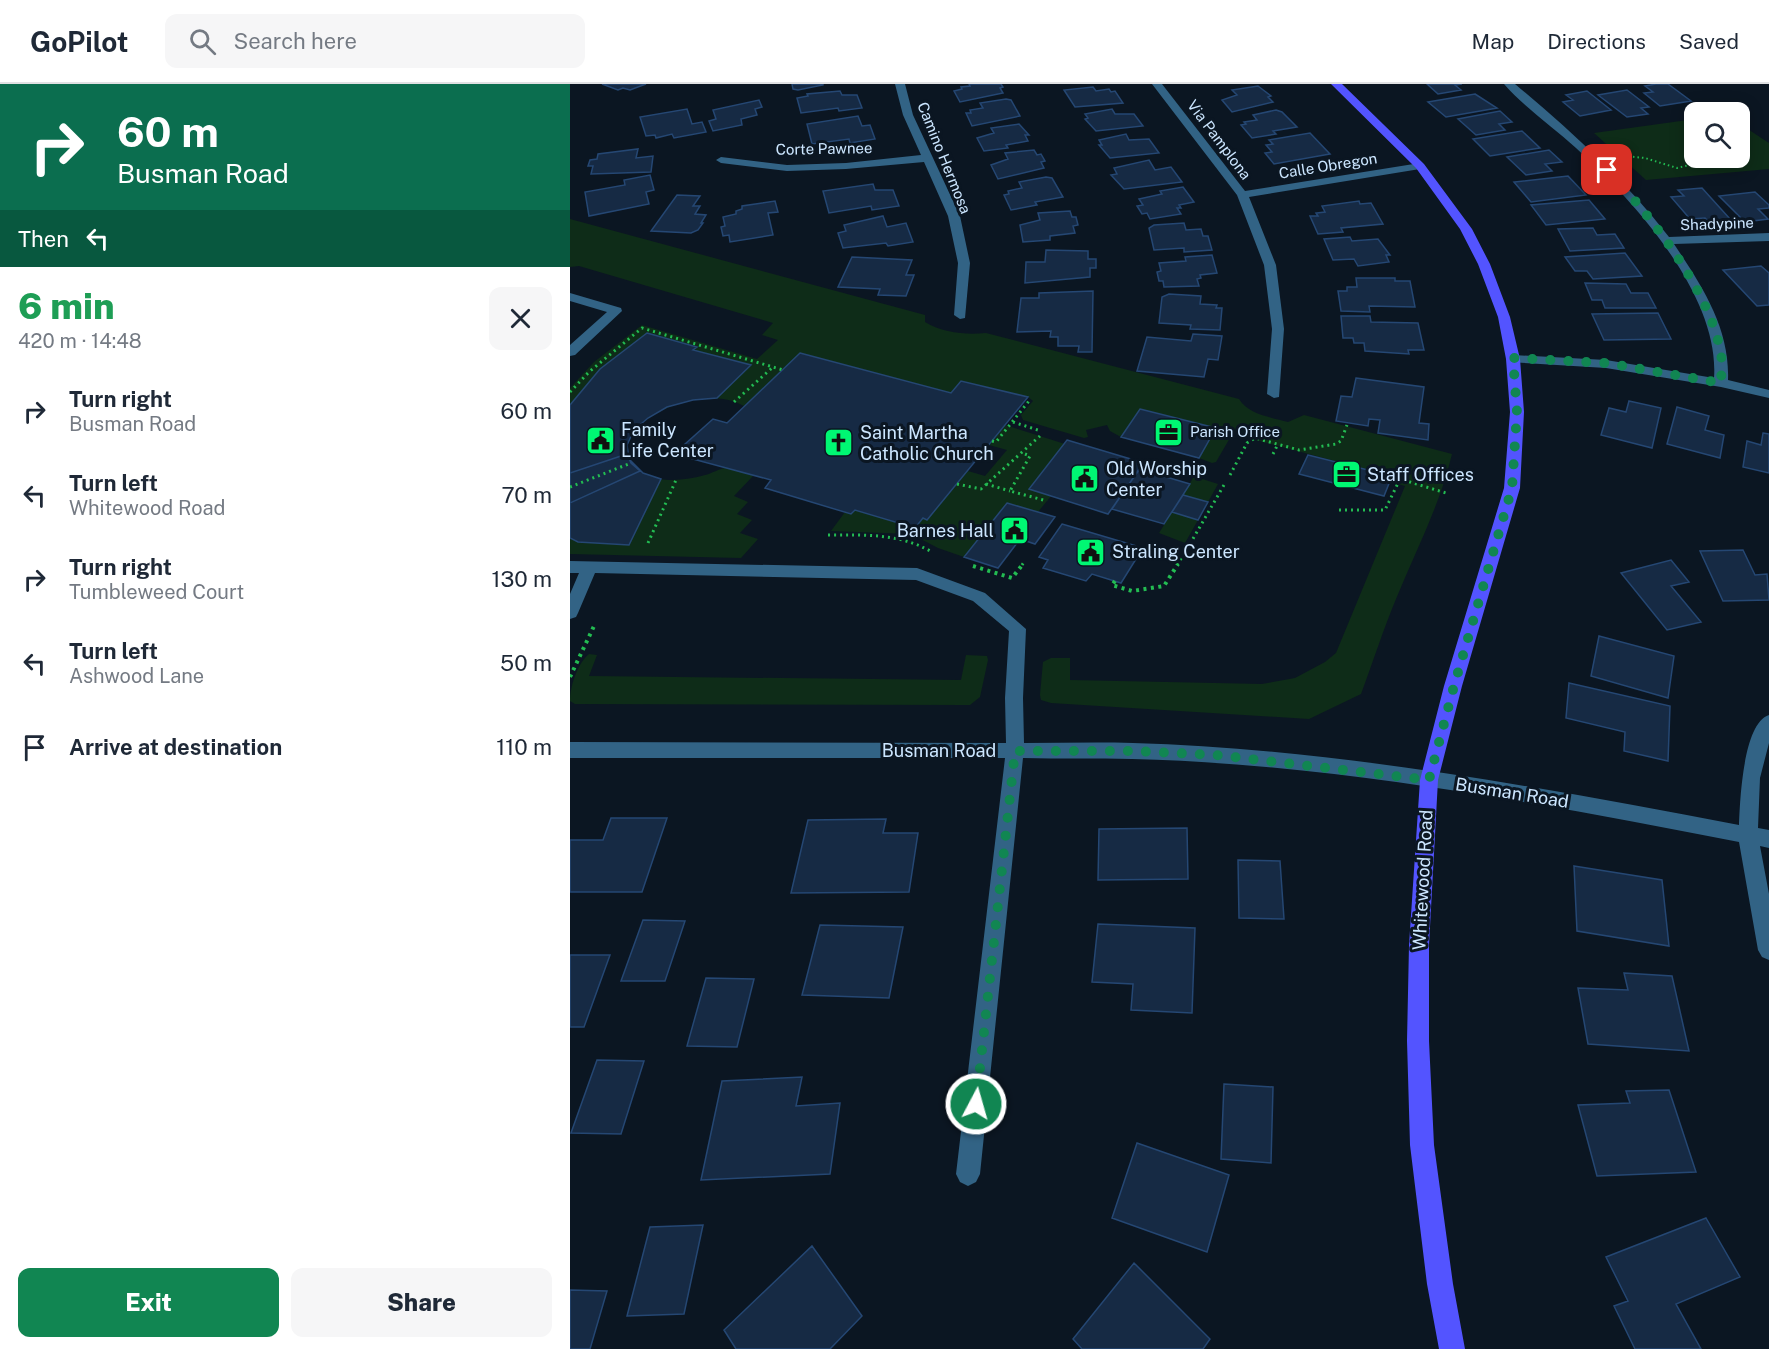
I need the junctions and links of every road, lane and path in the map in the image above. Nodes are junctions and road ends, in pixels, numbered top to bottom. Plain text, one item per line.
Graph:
1 (900, 84) edge
2 (1157, 84) edge
3 (1336, 84) edge
4 (1509, 84) edge
5 (928, 158) junction
6 (1597, 159) junction
7 (721, 160) dead end
8 (1420, 166) junction
9 (1684, 166) edge
10 (1242, 195) junction
11 (1769, 237) edge
12 (1666, 241) junction
13 (570, 297) edge
14 (960, 315) dead end
15 (570, 352) edge
16 (1513, 358) junction
17 (772, 367) junction
18 (783, 370) dead end
19 (1721, 383) junction
20 (570, 392) edge
21 (1274, 394) dead end
22 (1769, 394) edge
23 (1026, 400) dead end
24 (734, 402) dead end
25 (1012, 422) junction
26 (1347, 425) dead end
27 (1041, 430) dead end
28 (1040, 436) dead end
29 (992, 441) dead end
30 (1278, 444) junction
31 (1025, 454) junction
32 (1273, 454) dead end
33 (631, 463) dead end
34 (1230, 475) dead end
35 (676, 480) dead end
36 (957, 484) dead end
37 (986, 484) junction
38 (1224, 485) dead end
39 (570, 487) edge
40 (1010, 491) junction
41 (1446, 493) dead end
42 (1047, 501) dead end
43 (1339, 510) dead end
44 (1203, 511) dead end
45 (1208, 513) junction
46 (1190, 544) dead end
47 (644, 552) dead end
48 (1185, 552) dead end
49 (570, 567) edge
50 (589, 568) junction
51 (1115, 581) dead end
52 (570, 613) edge
53 (598, 618) dead end
54 (570, 677) edge
55 (1769, 722) edge
56 (570, 750) edge
57 (1015, 751) junction
58 (1429, 780) junction
59 (1748, 835) junction
60 (1769, 839) edge
61 (1769, 950) edge
62 (968, 1174) dead end
63 (1452, 1349) edge

1 - 5 street, Camino Hermosa
2 - 10 street, Via Pamplona
3 - 8 main road, Whitewood Road
4 - 6 street
5 - 7 street, Corte Pawnee
5 - 14 street, Camino Hermosa
6 - 9 path
6 - 12 street
8 - 10 street, Calle Obregon
8 - 16 main road, Whitewood Road
10 - 21 street, Via Pamplona
11 - 12 street, Shadypine
12 - 19 street
13 - 15 street
16 - 19 street
16 - 58 main road, Whitewood Road
17 - 18 path
17 - 20 path
17 - 24 path
19 - 22 street
23 - 25 path
25 - 27 path
25 - 29 path
26 - 30 path
28 - 31 path
30 - 32 path
30 - 34 path
31 - 37 path
31 - 40 path
33 - 39 path
35 - 47 path
36 - 37 path
37 - 40 path
38 - 45 path
40 - 42 path
41 - 43 path
44 - 45 path
45 - 46 path
48 - 51 path
49 - 50 street
50 - 52 street
50 - 57 street
53 - 54 path
55 - 59 street
56 - 57 street, Busman Road
57 - 58 street, Busman Road
57 - 62 street
58 - 59 street, Busman Road
58 - 63 main road, Whitewood Road
59 - 60 street, Busman Road
59 - 61 street

